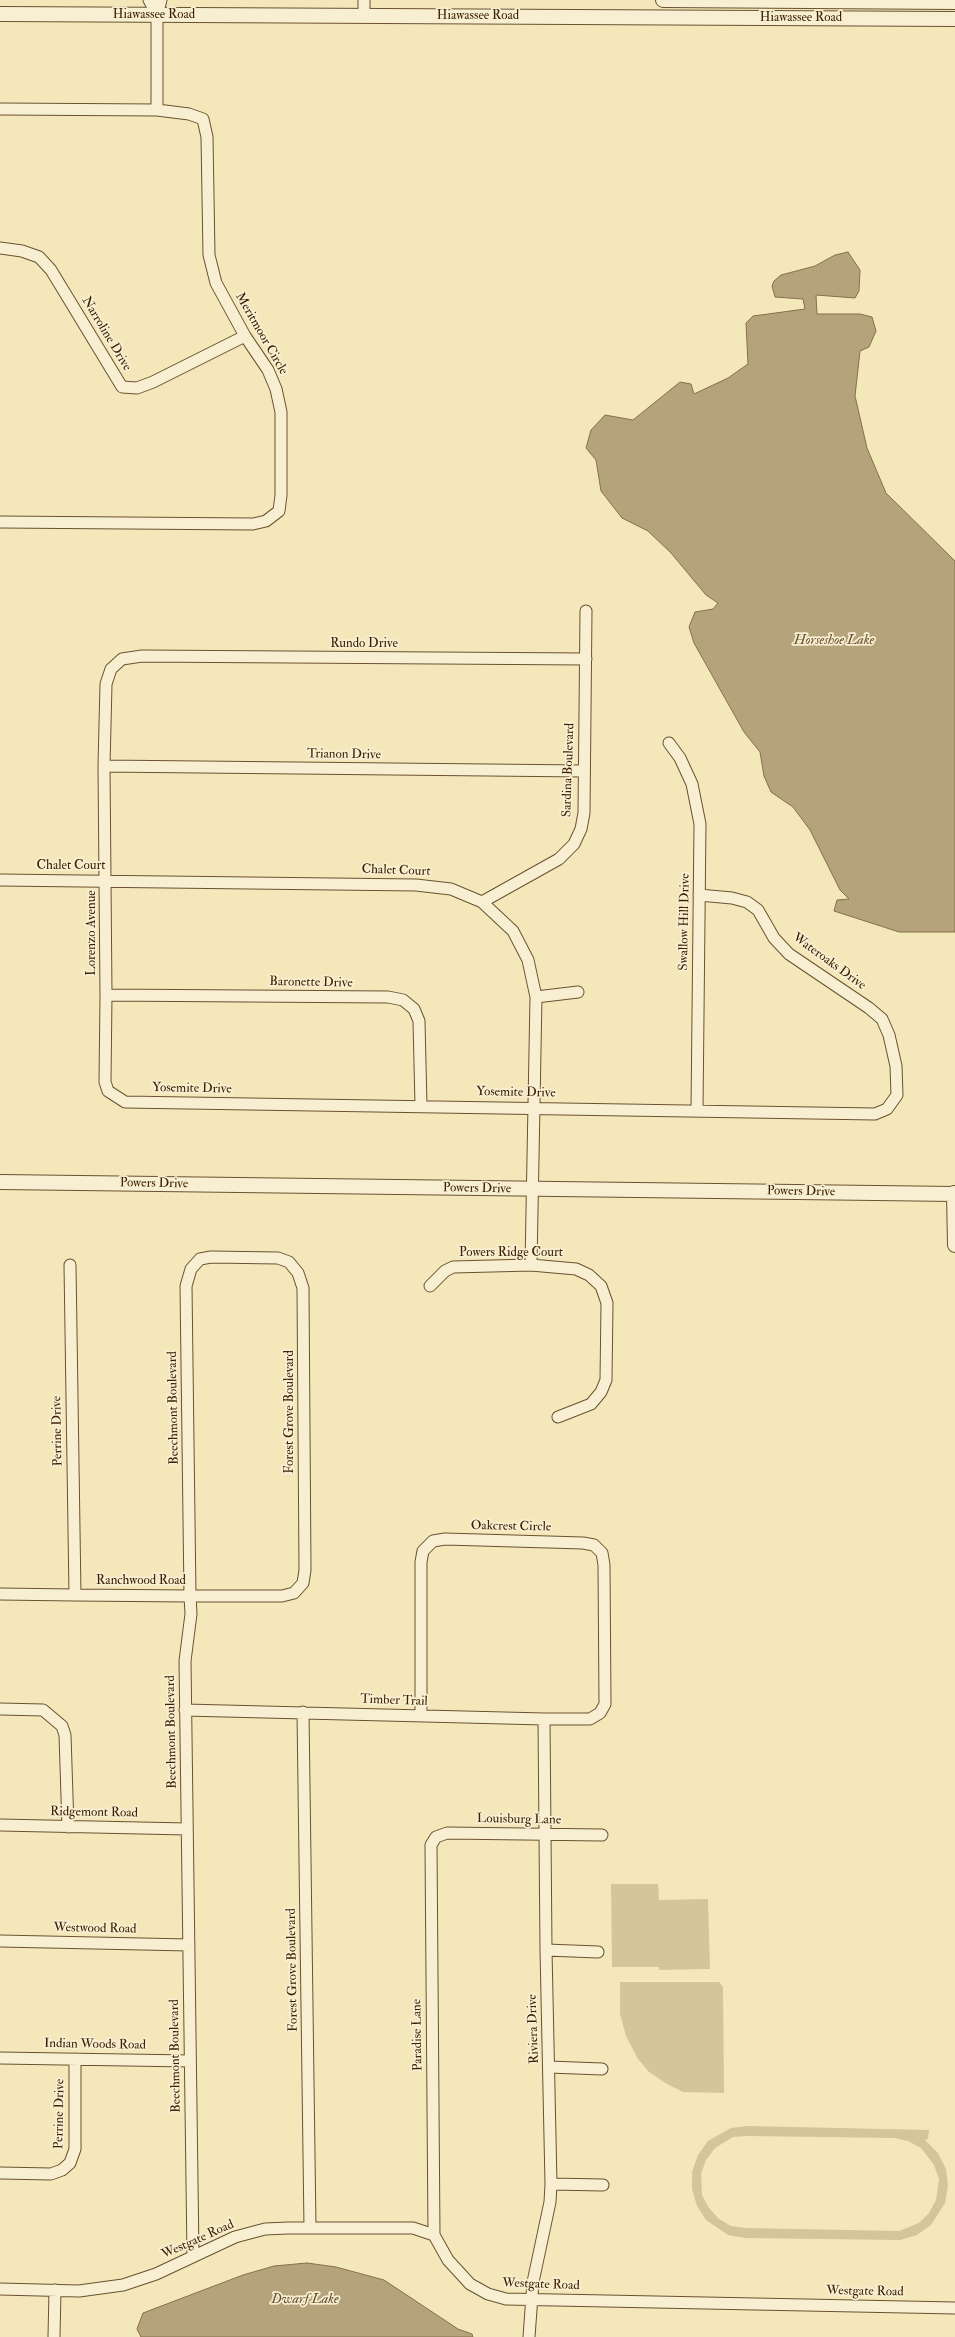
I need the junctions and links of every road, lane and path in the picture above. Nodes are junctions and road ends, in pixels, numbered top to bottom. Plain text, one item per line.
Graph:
1 (149, 0) edge
2 (161, 0) edge
3 (364, 0) edge
4 (663, 0) edge
5 (808, 1) edge
6 (938, 2) junction
7 (955, 2) edge
8 (0, 14) edge
9 (157, 15) junction
10 (364, 16) junction
11 (808, 18) junction
12 (937, 19) junction
13 (955, 19) edge
14 (0, 109) edge
15 (157, 110) junction
16 (0, 248) edge
17 (245, 336) junction
18 (0, 522) edge
19 (586, 611) dead end
20 (142, 656) joint
21 (586, 659) junction
22 (669, 743) dead end
23 (104, 766) junction
24 (584, 771) junction
25 (0, 880) edge
26 (106, 880) junction
27 (699, 894) junction
28 (482, 902) junction
29 (578, 992) dead end
30 (106, 995) junction
31 (536, 997) junction
32 (897, 1095) joint
33 (125, 1102) joint
34 (421, 1106) junction
35 (535, 1107) junction
36 (697, 1110) junction
37 (0, 1182) edge
38 (533, 1189) junction
39 (954, 1194) edge
40 (955, 1245) edge
41 (246, 1258) joint
42 (70, 1265) dead end
43 (531, 1265) junction
44 (430, 1286) dead end
45 (558, 1417) dead end
46 (0, 1594) edge
47 (75, 1595) junction
48 (190, 1596) junction
49 (282, 1596) joint
50 (0, 1709) edge
51 (186, 1710) junction
52 (303, 1712) junction
53 (600, 1712) joint
54 (421, 1716) junction
55 (544, 1719) junction
56 (0, 1825) edge
57 (68, 1826) junction
58 (188, 1829) junction
59 (546, 1834) junction
60 (602, 1835) dead end
61 (436, 1837) joint
62 (0, 1941) edge
63 (189, 1945) junction
64 (546, 1950) junction
65 (598, 1952) dead end
66 (0, 2058) edge
67 (75, 2059) junction
68 (190, 2061) junction
69 (549, 2067) junction
70 (602, 2069) dead end
71 (0, 2173) edge
72 (551, 2184) junction
73 (603, 2185) dead end
74 (310, 2228) junction
75 (434, 2235) junction
76 (193, 2256) junction
77 (0, 2289) edge
78 (55, 2290) junction
79 (531, 2300) junction
80 (955, 2308) edge
81 (54, 2337) edge
82 (529, 2337) edge

1 - 9 street
2 - 9 street
3 - 10 street
4 - 5 street, Hiawassee Road
5 - 6 street, Hiawassee Road
5 - 11 street
6 - 7 street, Hiawassee Road
6 - 12 street
8 - 9 street, Hiawassee Road
9 - 10 street, Hiawassee Road
9 - 15 street
10 - 11 street, Hiawassee Road
11 - 12 street, Hiawassee Road
12 - 13 street, Hiawassee Road
14 - 15 street, Meritmoor Circle
15 - 17 street, Meritmoor Circle
16 - 17 street, Narroline Drive
17 - 18 street, Meritmoor Circle
19 - 21 street, Sardina Boulevard
20 - 21 street, Rundo Drive
20 - 23 street, Lorenzo Avenue
21 - 24 street, Sardina Boulevard
22 - 27 street, Swallow Hill Drive
23 - 24 street, Trianon Drive
23 - 26 street, Lorenzo Avenue
24 - 28 street, Sardina Boulevard
25 - 26 street, Chalet Court
26 - 28 street, Chalet Court
26 - 30 street, Lorenzo Avenue
27 - 32 street, Wateroaks Drive
27 - 36 street, Swallow Hill Drive
28 - 31 street, Chalet Court
29 - 31 street
30 - 33 street, Lorenzo Avenue
30 - 34 street, Baronette Drive
31 - 35 street, Chalet Court
32 - 36 street, Yosemite Drive
33 - 34 street, Yosemite Drive
34 - 35 street, Yosemite Drive
35 - 36 street, Yosemite Drive
35 - 38 street, Chalet Court
37 - 38 street, Powers Drive
38 - 39 street, Powers Drive
38 - 43 street, Chalet Court
39 - 40 street
41 - 48 street, Beechmont Boulevard
41 - 49 street, Forest Grove Boulevard
42 - 47 street, Perrine Drive
43 - 44 street, Powers Ridge Court
43 - 45 street, Powers Ridge Court
46 - 47 street, Ranchwood Road
47 - 48 street, Ranchwood Road
48 - 49 street, Ranchwood Road
48 - 51 street, Beechmont Boulevard
50 - 57 street
51 - 52 street, Timber Trail
51 - 58 street, Beechmont Boulevard
52 - 54 street, Timber Trail
52 - 74 street, Forest Grove Boulevard
53 - 54 street, Oakcrest Circle
53 - 55 street, Timber Trail
54 - 55 street, Timber Trail
55 - 59 street, Riviera Drive
56 - 57 street, Ridgemont Road
57 - 58 street, Ridgemont Road
58 - 63 street, Beechmont Boulevard
59 - 60 street, Louisburg Lane
59 - 61 street, Louisburg Lane
59 - 64 street, Riviera Drive
61 - 75 street, Paradise Lane
62 - 63 street, Westwood Road
63 - 68 street, Beechmont Boulevard
64 - 65 street
64 - 69 street, Riviera Drive
66 - 67 street, Indian Woods Road
67 - 68 street, Indian Woods Road
67 - 71 street, Perrine Drive
68 - 76 street, Beechmont Boulevard
69 - 70 street
69 - 72 street, Riviera Drive
72 - 73 street
72 - 79 street, Riviera Drive
74 - 75 street, Westgate Road
74 - 76 street, Westgate Road
75 - 79 street, Westgate Road
76 - 78 street, Westgate Road
77 - 78 street, Westgate Road
78 - 81 street
79 - 80 street, Westgate Road
79 - 82 street, Riviera Drive

